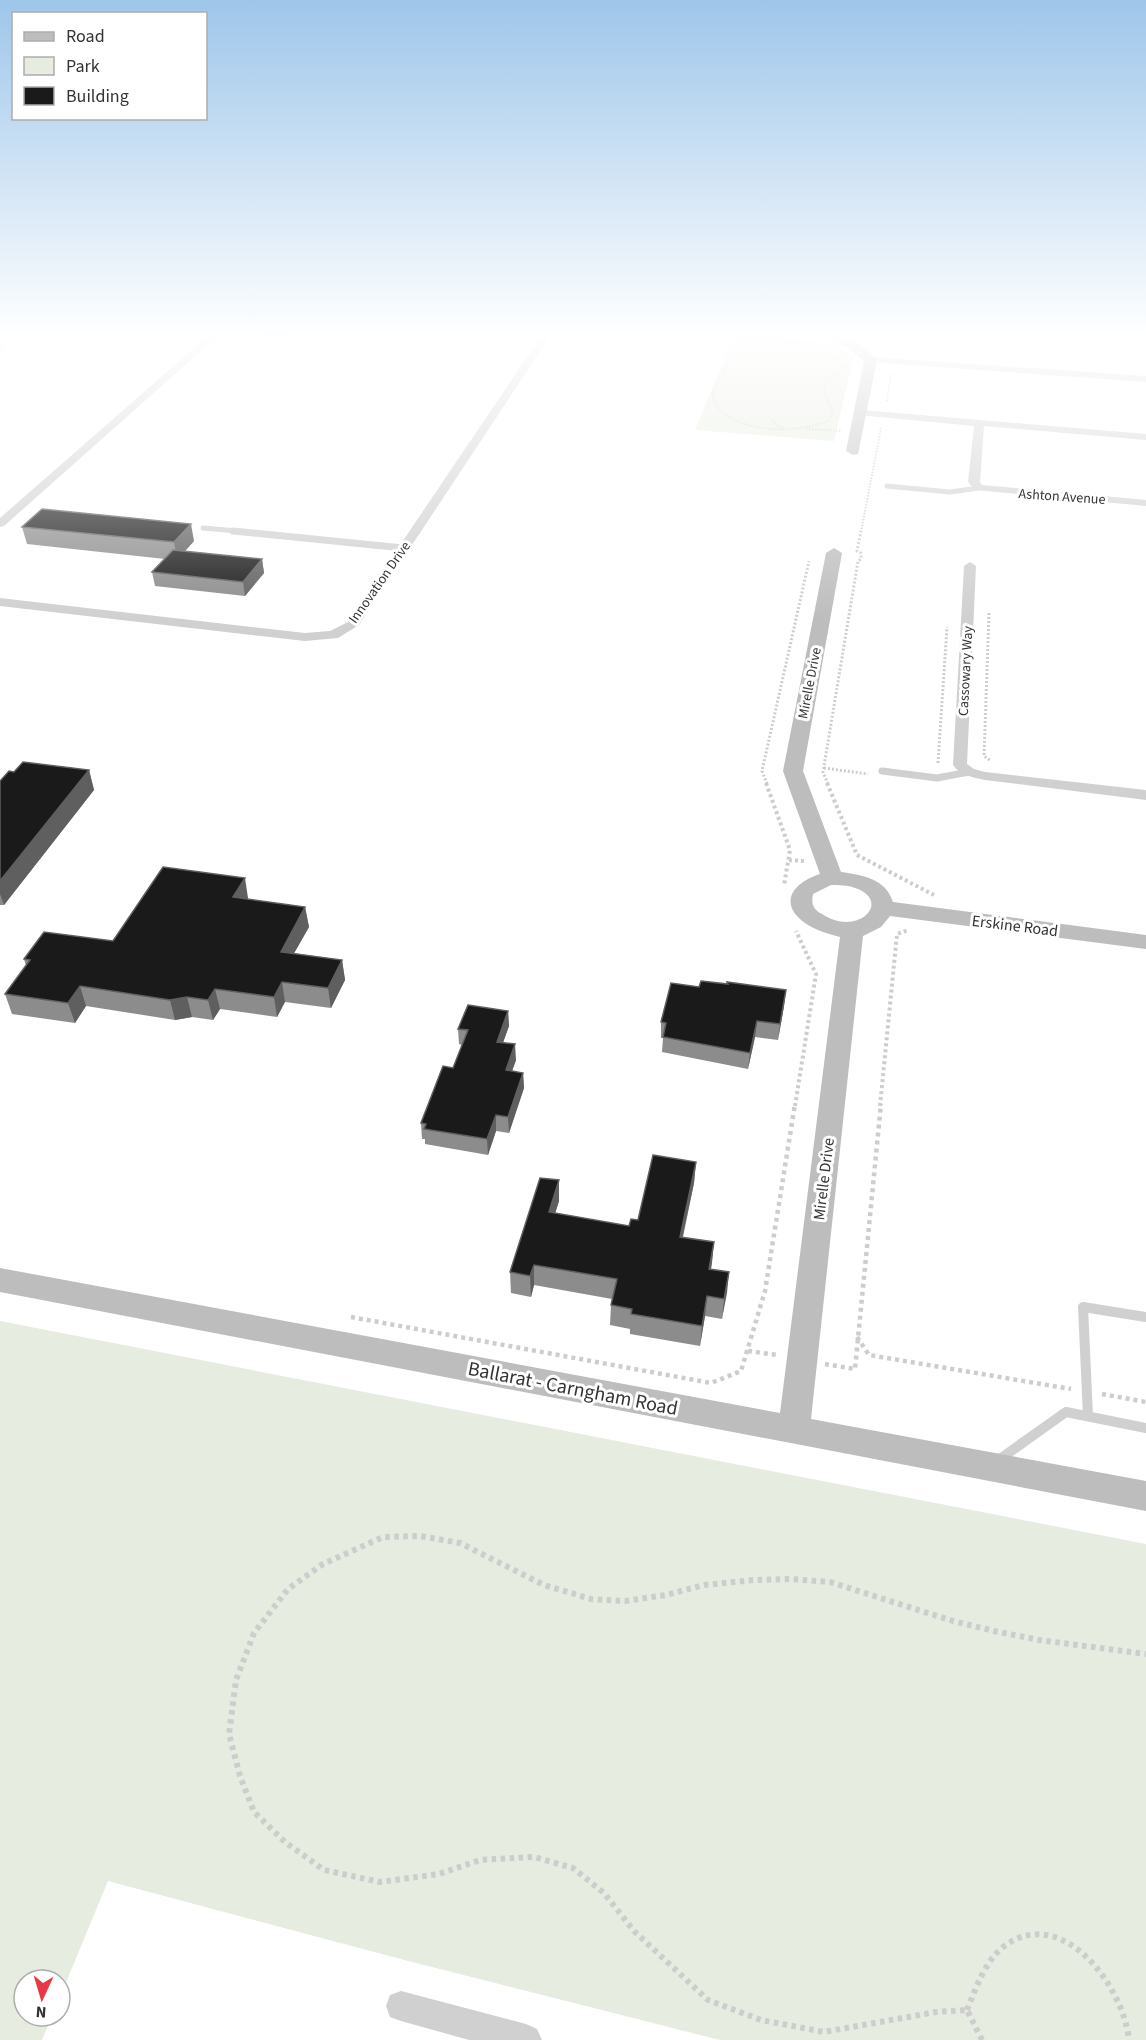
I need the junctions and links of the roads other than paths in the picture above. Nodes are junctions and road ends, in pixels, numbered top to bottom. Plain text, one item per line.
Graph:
1 (106, 430) edge
2 (482, 430) edge
3 (858, 430) edge
4 (978, 430) edge
5 (1064, 430) edge
6 (1146, 437) edge
7 (853, 451) dead end
8 (887, 486) dead end
9 (979, 488) junction
10 (1146, 503) edge
11 (0, 524) edge
12 (203, 528) dead end
13 (403, 548) junction
14 (834, 553) dead end
15 (970, 566) dead end
16 (0, 602) edge
17 (882, 771) dead end
18 (969, 772) junction
19 (1146, 795) edge
20 (832, 878) junction
21 (884, 908) junction
22 (852, 929) junction
23 (1146, 942) edge
24 (0, 1280) edge
25 (1146, 1317) edge
26 (1088, 1416) junction
27 (1146, 1428) edge
28 (794, 1429) junction
29 (991, 1466) junction
30 (1146, 1496) edge
31 (401, 2006) dead end
32 (526, 2040) edge

1 - 11 street
2 - 13 street, Innovation Drive
3 - 7 street
4 - 9 street
5 - 6 street
8 - 9 lane, Ashton Avenue
9 - 10 street, Ashton Avenue
12 - 13 lane
13 - 16 street, Innovation Drive
14 - 20 street, Mirelle Drive
15 - 18 street, Cassowary Way
17 - 18 lane
18 - 19 street
20 - 21 street
20 - 22 street
21 - 22 street
21 - 23 street, Erskine Road
22 - 28 street, Mirelle Drive
24 - 28 street, Ballarat - Carngham Road
25 - 26 lane
26 - 27 lane
26 - 29 lane
28 - 29 street, Ballarat - Carngham Road
29 - 30 street, Ballarat - Carngham Road
31 - 32 street

